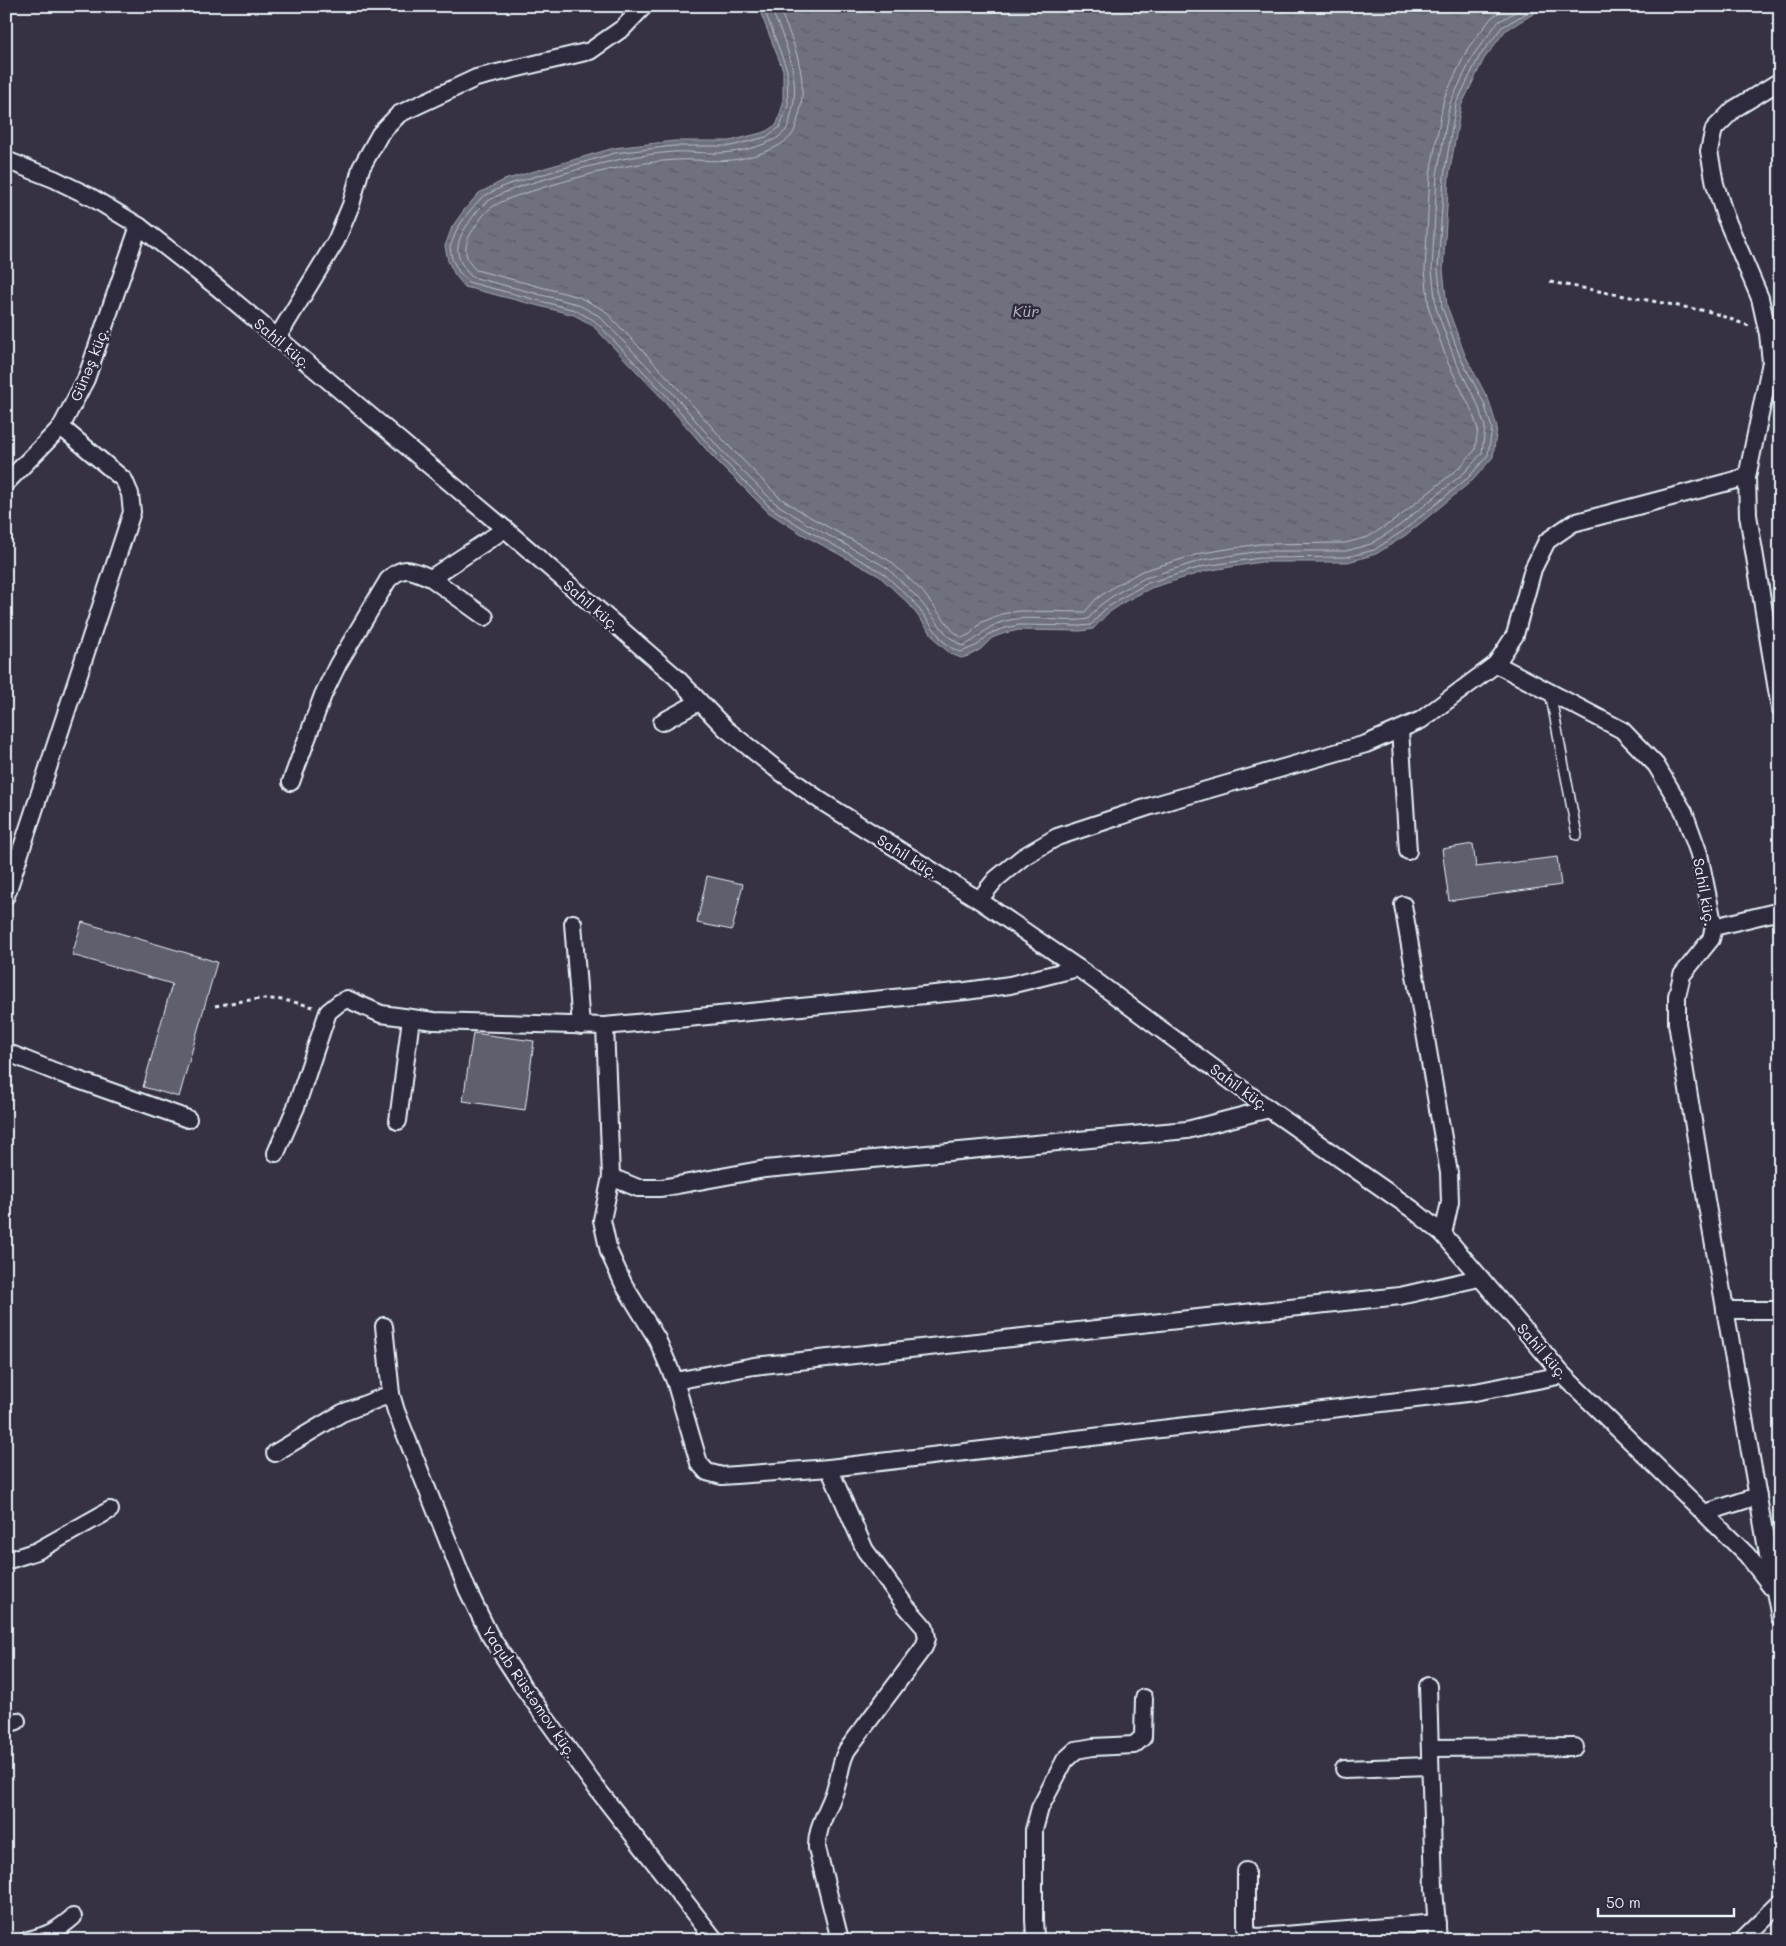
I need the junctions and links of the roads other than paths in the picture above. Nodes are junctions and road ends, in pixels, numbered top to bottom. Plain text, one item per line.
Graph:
1 (644, 6) edge
2 (1780, 82) edge
3 (6, 160) edge
4 (139, 226) junction
5 (277, 338) junction
6 (1775, 365) edge
7 (62, 427) junction
8 (1747, 477) junction
9 (6, 483) edge
10 (505, 529) junction
11 (431, 578) junction
12 (484, 617) dead end
13 (1496, 664) junction
14 (1550, 692) junction
15 (699, 702) junction
16 (1780, 708) edge
17 (662, 722) dead end
18 (1400, 730) junction
19 (291, 782) dead end
20 (1577, 835) dead end
21 (1408, 851) dead end
22 (6, 896) edge
23 (979, 900) junction
24 (1403, 906) dead end
25 (1780, 911) edge
26 (573, 923) dead end
27 (1714, 927) junction
28 (1078, 968) junction
29 (411, 1018) junction
30 (581, 1026) junction
31 (605, 1026) junction
32 (6, 1052) edge
33 (1269, 1109) junction
34 (188, 1119) dead end
35 (398, 1120) dead end
36 (276, 1154) dead end
37 (611, 1178) junction
38 (1443, 1234) junction
39 (1479, 1278) junction
40 (1725, 1310) junction
41 (1780, 1310) edge
42 (384, 1326) dead end
43 (1563, 1375) junction
44 (675, 1381) junction
45 (391, 1394) junction
46 (275, 1453) dead end
47 (829, 1468) junction
48 (1758, 1496) junction
49 (110, 1510) dead end
50 (1705, 1513) junction
51 (6, 1560) edge
52 (1775, 1591) junction
53 (1780, 1618) edge
54 (1428, 1686) dead end
55 (1144, 1698) dead end
56 (1575, 1747) dead end
57 (1430, 1748) junction
58 (1430, 1766) junction
59 (1344, 1769) dead end
60 (1246, 1871) dead end
61 (1780, 1903) edge
62 (73, 1917) dead end
63 (1438, 1932) edge
64 (1743, 1939) edge
65 (28, 1940) edge
66 (715, 1940) edge
67 (840, 1940) edge
68 (1032, 1940) edge

1 - 5 street
2 - 6 street
3 - 4 street, Sahil küç.
4 - 5 street, Sahil küç.
4 - 7 street, Günəş küç.
5 - 10 street, Sahil küç.
6 - 8 street
7 - 9 street, Günəş küç.
7 - 22 street
8 - 13 street
8 - 16 street
10 - 11 street
10 - 15 street, Sahil küç.
11 - 12 street
11 - 19 street
13 - 14 street, Sahil küç.
13 - 18 street
14 - 20 lane
14 - 27 street, Sahil küç.
15 - 17 street
15 - 23 street, Sahil küç.
18 - 21 street
18 - 23 street
23 - 28 street, Sahil küç.
24 - 38 street
25 - 27 street
26 - 30 street
27 - 40 street, Sahil küç.
28 - 31 street
28 - 33 street, Sahil küç.
29 - 30 street
29 - 35 street
29 - 36 street
30 - 31 street
31 - 37 street
32 - 34 street
33 - 37 street
33 - 38 street, Sahil küç.
37 - 44 street
38 - 39 street, Sahil küç.
39 - 43 street, Sahil küç.
39 - 44 street
40 - 41 street
40 - 48 street, Sahil küç.
42 - 45 street, Yaqub Rüstəmov küç.
43 - 47 street
43 - 50 street, Sahil küç.
44 - 47 street
45 - 46 street
45 - 66 street, Yaqub Rüstəmov küç.
47 - 67 street
48 - 50 street
48 - 52 street, Sahil küç.
49 - 51 street
50 - 52 street, Sahil küç.
52 - 53 street, Sahil küç.
54 - 57 street
55 - 68 street
56 - 57 street
57 - 58 street
58 - 59 street
58 - 63 street
60 - 63 street
61 - 64 street
62 - 65 street

